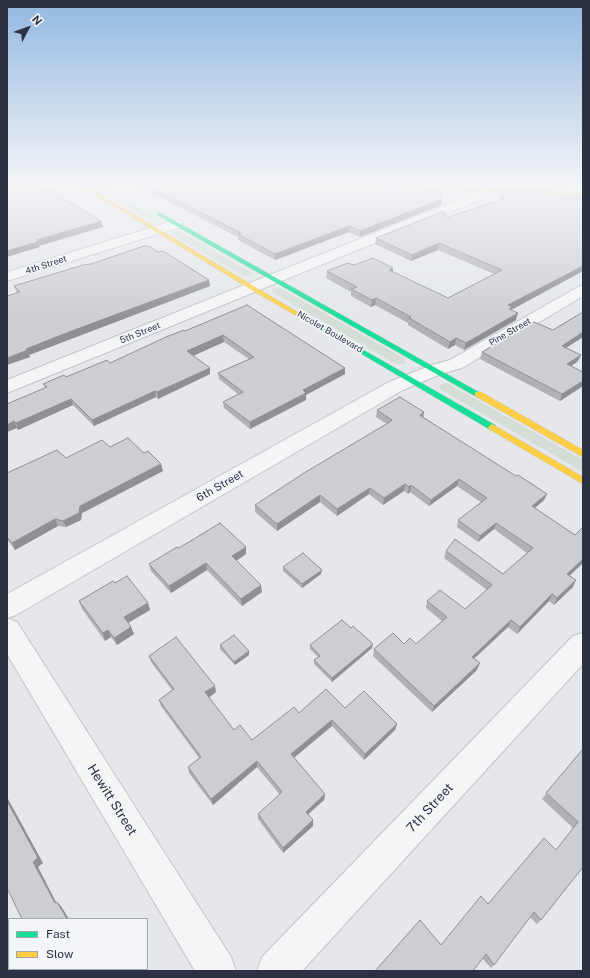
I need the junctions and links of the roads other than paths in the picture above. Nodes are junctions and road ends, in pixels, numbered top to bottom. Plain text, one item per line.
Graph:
1 (161, 229) edge
2 (184, 229) edge
3 (399, 229) edge
4 (157, 230) junction
5 (7, 278) edge
6 (273, 280) junction
7 (252, 288) junction
8 (583, 290) edge
9 (435, 370) junction
10 (412, 379) junction
11 (7, 387) edge
12 (583, 454) edge
13 (583, 481) edge
14 (7, 607) edge
15 (7, 630) edge
16 (583, 645) edge
17 (217, 971) edge
18 (276, 971) edge

1 - 4 street, 4th Street
2 - 6 street, Nicolet Boulevard
3 - 6 street, 5th Street
4 - 5 street, 4th Street
4 - 7 street, Nicolet Boulevard
6 - 7 street, 5th Street
6 - 9 street, Nicolet Boulevard
7 - 10 street, Nicolet Boulevard
7 - 11 street, 5th Street
8 - 9 street, Pine Street
9 - 10 street, 6th Street
9 - 12 street, Nicolet Boulevard
10 - 13 street, Nicolet Boulevard
10 - 14 street, 6th Street
15 - 17 street, Hewitt Street
16 - 18 street, 7th Street

